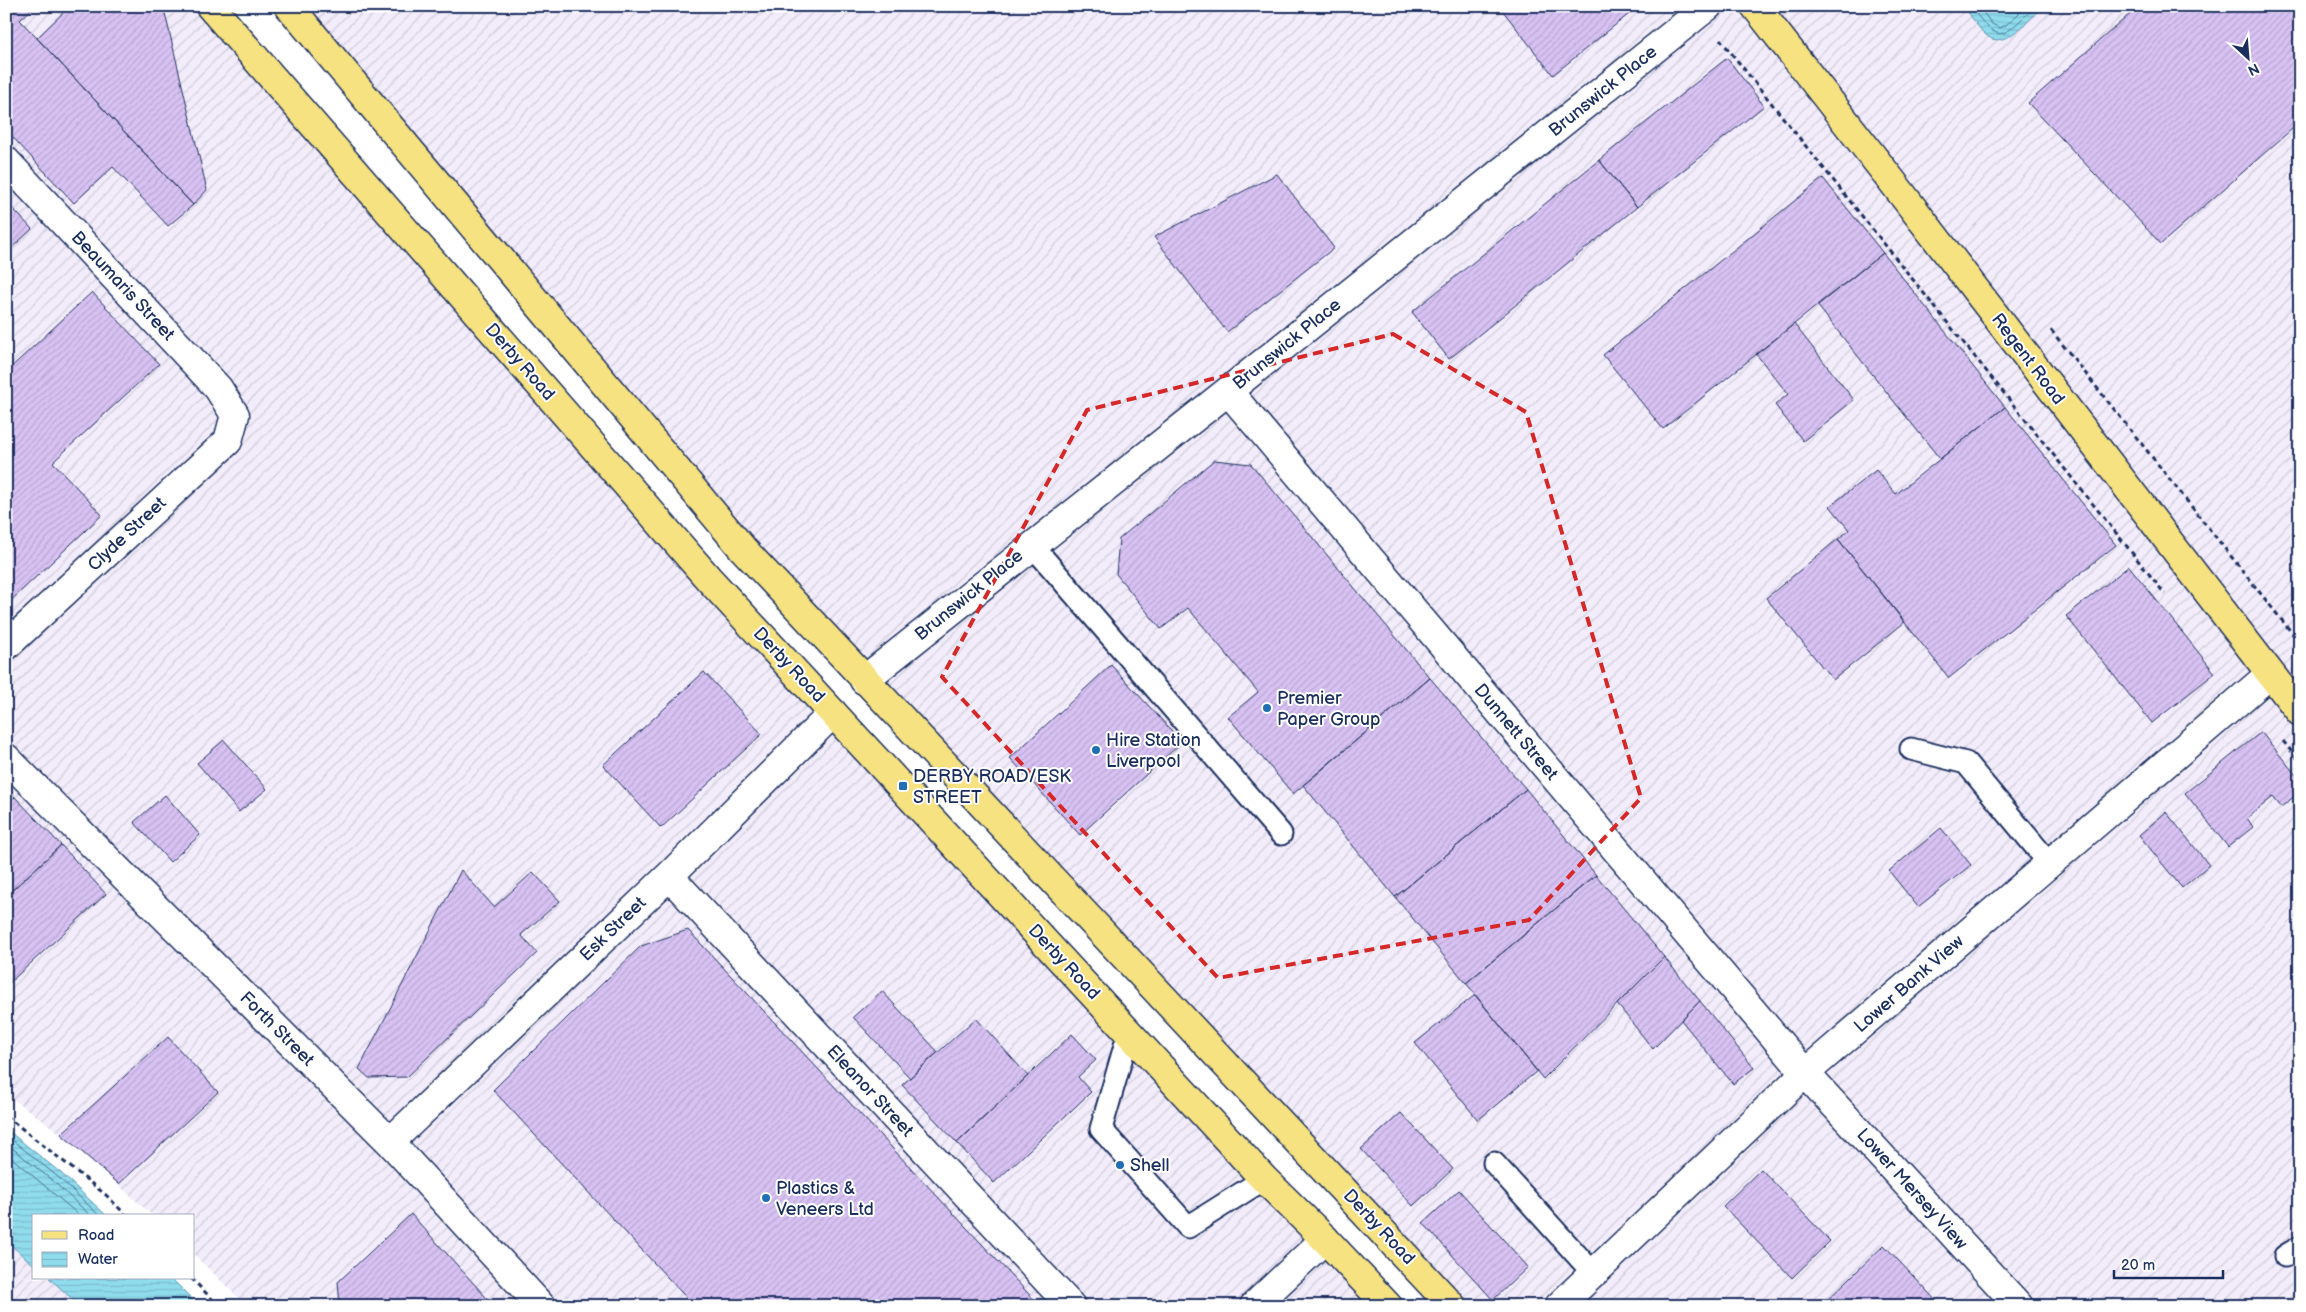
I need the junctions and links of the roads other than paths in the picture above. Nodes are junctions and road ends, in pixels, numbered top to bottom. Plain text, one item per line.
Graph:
1 (210, 6) edge
2 (289, 6) edge
3 (1755, 6) edge
4 (1704, 10) edge
5 (6, 161) edge
6 (1228, 391) junction
7 (235, 414) joint
8 (1032, 545) junction
9 (6, 646) edge
10 (2269, 675) junction
11 (864, 680) junction
12 (2300, 712) edge
13 (833, 713) junction
14 (1911, 749) dead end
15 (6, 758) edge
16 (1281, 834) dead end
17 (2049, 863) junction
18 (669, 876) junction
19 (1130, 1032) junction
20 (1805, 1073) junction
21 (390, 1142) junction
22 (1494, 1163) dead end
23 (1264, 1179) junction
24 (1325, 1239) junction
25 (1594, 1274) junction
26 (541, 1306) edge
27 (1071, 1306) edge
28 (1254, 1306) edge
29 (1388, 1306) edge
30 (1452, 1306) edge
31 (1559, 1306) edge
32 (2018, 1306) edge

1 - 13 main road, Derby Road
2 - 11 main road, Derby Road
3 - 10 main road, Regent Road
4 - 6 street, Brunswick Place
5 - 7 street, Beaumaris Street
6 - 8 street, Brunswick Place
6 - 20 street, Dunnett Street
7 - 9 street, Clyde Street
8 - 11 street, Brunswick Place
8 - 16 lane
10 - 12 main road, Regent Road
10 - 17 street, Lower Bank View
11 - 30 main road, Derby Road
13 - 18 street, Esk Street
13 - 19 main road, Derby Road
14 - 17 lane
15 - 21 street, Forth Street
17 - 20 street, Lower Bank View
18 - 21 street, Esk Street
18 - 27 street, Eleanor Street
19 - 23 main road, Derby Road
19 - 23 lane
20 - 25 street, Lower Bank View
20 - 32 street, Lower Mersey View
21 - 26 street, Forth Street
22 - 25 lane
23 - 24 main road, Derby Road
24 - 28 street
24 - 29 main road, Derby Road
25 - 31 street, Lower Bank View

